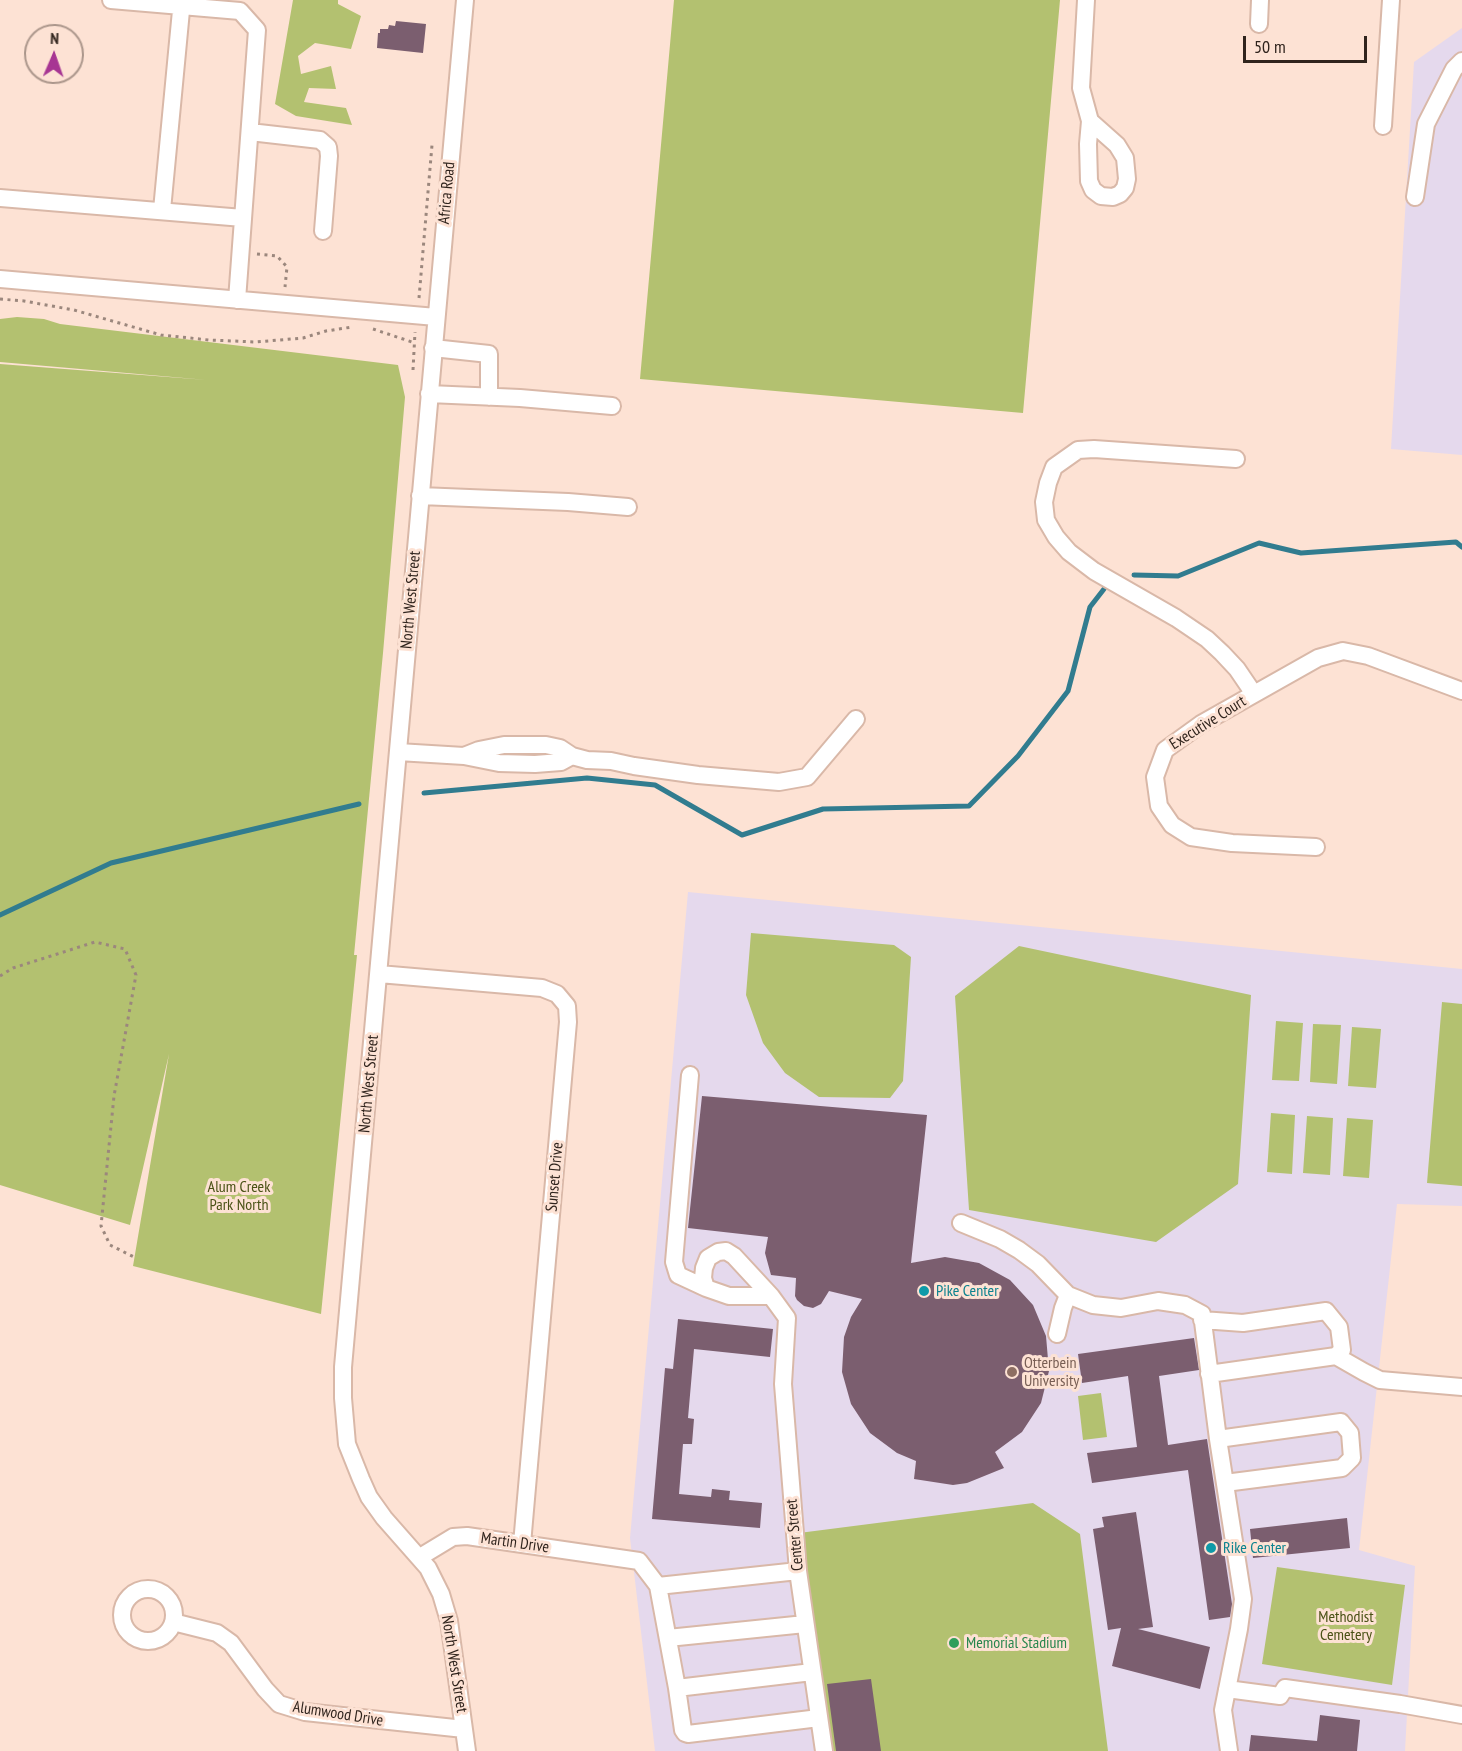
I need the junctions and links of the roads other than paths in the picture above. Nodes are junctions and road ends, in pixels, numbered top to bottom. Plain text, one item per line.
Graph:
1 (111, 0) edge
2 (465, 0) edge
3 (1086, 0) edge
4 (1260, 0) edge
5 (1391, 0) edge
6 (182, 3) edge
7 (1259, 24) dead end
8 (1462, 61) edge
9 (1090, 121) dead end
10 (1383, 126) dead end
11 (250, 132) junction
12 (1415, 197) dead end
13 (0, 198) edge
14 (162, 210) junction
15 (243, 218) junction
16 (323, 231) dead end
17 (0, 279) edge
18 (237, 300) junction
19 (436, 317) junction
20 (433, 348) junction
21 (430, 390) junction
22 (489, 397) junction
23 (612, 406) dead end
24 (1236, 459) dead end
25 (420, 496) junction
26 (628, 507) dead end
27 (1462, 691) edge
28 (1254, 694) junction
29 (856, 719) dead end
30 (398, 752) junction
31 (1316, 847) dead end
32 (379, 974) junction
33 (690, 1075) dead end
34 (962, 1223) dead end
35 (706, 1288) junction
36 (1068, 1295) junction
37 (771, 1296) junction
38 (1202, 1320) junction
39 (1057, 1334) dead end
40 (1336, 1356) junction
41 (1209, 1374) junction
42 (1462, 1387) edge
43 (1218, 1439) junction
44 (1225, 1483) junction
45 (522, 1544) junction
46 (420, 1557) junction
47 (798, 1572) junction
48 (658, 1586) junction
49 (173, 1622) dead end
50 (805, 1624) junction
51 (668, 1638) junction
52 (812, 1672) junction
53 (677, 1688) junction
54 (1227, 1689) junction
55 (1462, 1715) edge
56 (819, 1718) junction
57 (464, 1729) junction
58 (467, 1751) edge
59 (824, 1751) edge
60 (1228, 1751) edge

1 - 6 street
2 - 19 street, Africa Road
3 - 9 street
4 - 7 street
5 - 10 street
6 - 11 street
6 - 14 street
8 - 12 street
11 - 15 street
11 - 16 street
13 - 14 street
14 - 15 street
15 - 18 street
17 - 18 street
18 - 19 street
19 - 20 street, Africa Road
20 - 21 street, Africa Road
20 - 22 street
21 - 22 street
21 - 25 street, North West Street
22 - 23 street
24 - 28 street
25 - 26 street
25 - 30 street, North West Street
27 - 28 street, Executive Court
28 - 31 street, Executive Court
29 - 30 street
30 - 32 street, North West Street
32 - 45 street, Sunset Drive
32 - 46 street, North West Street
33 - 35 street
34 - 36 street
35 - 37 street
35 - 37 street
36 - 38 street
36 - 39 street
37 - 47 street, Center Street
38 - 40 street
38 - 41 street
40 - 41 street
40 - 42 street
41 - 43 street
43 - 44 street
43 - 44 street
44 - 54 street
45 - 46 street, Martin Drive
45 - 48 street, Martin Drive
46 - 57 street, North West Street
47 - 48 street
47 - 50 street, Center Street
48 - 51 street
49 - 57 street, Alumwood Drive
50 - 51 street
50 - 52 street, Center Street
51 - 53 street
52 - 53 street
52 - 56 street, Center Street
53 - 56 street
54 - 55 street
54 - 60 street
56 - 59 street, Center Street
57 - 58 street, North West Street

